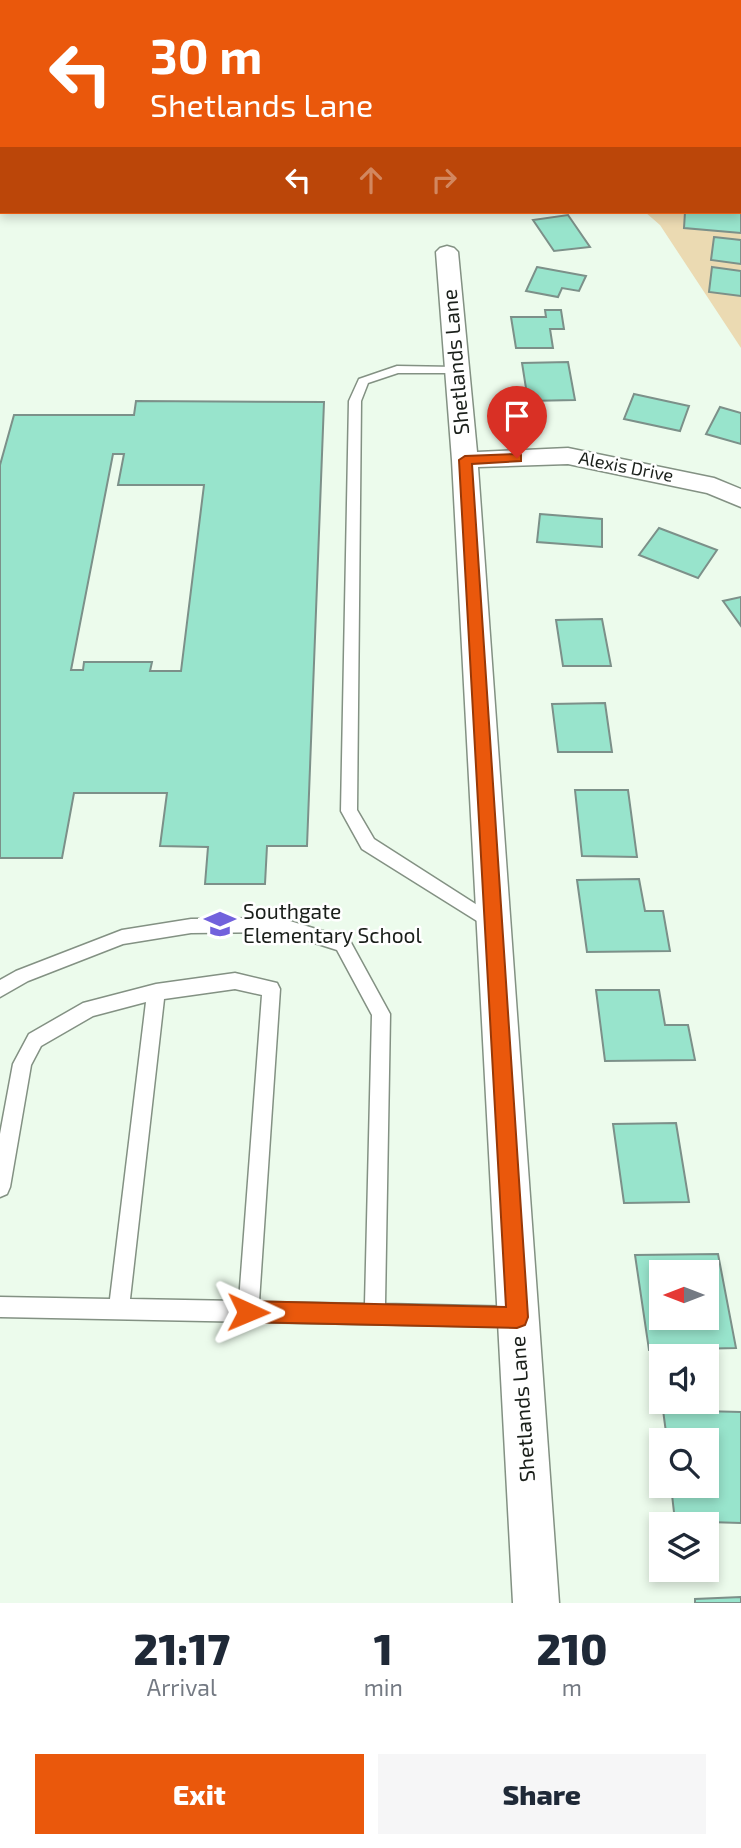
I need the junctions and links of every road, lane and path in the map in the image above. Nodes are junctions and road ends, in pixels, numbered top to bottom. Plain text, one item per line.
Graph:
1 (447, 252) dead end
2 (456, 370) junction
3 (465, 460) junction
4 (741, 499) edge
5 (493, 923) junction
6 (0, 989) edge
7 (156, 992) junction
8 (0, 1187) edge
9 (0, 1307) edge
10 (119, 1310) junction
11 (248, 1312) junction
12 (375, 1314) junction
13 (517, 1317) junction
14 (536, 1603) edge

1 - 2 street, Shetlands Lane
2 - 3 street, Shetlands Lane
2 - 5 lane
3 - 4 street, Alexis Drive
3 - 5 street, Shetlands Lane
5 - 13 street, Shetlands Lane
6 - 12 lane
7 - 8 lane
7 - 10 lane
7 - 11 lane
9 - 10 lane
10 - 11 lane
11 - 12 lane
12 - 13 lane
13 - 14 street, Shetlands Lane

